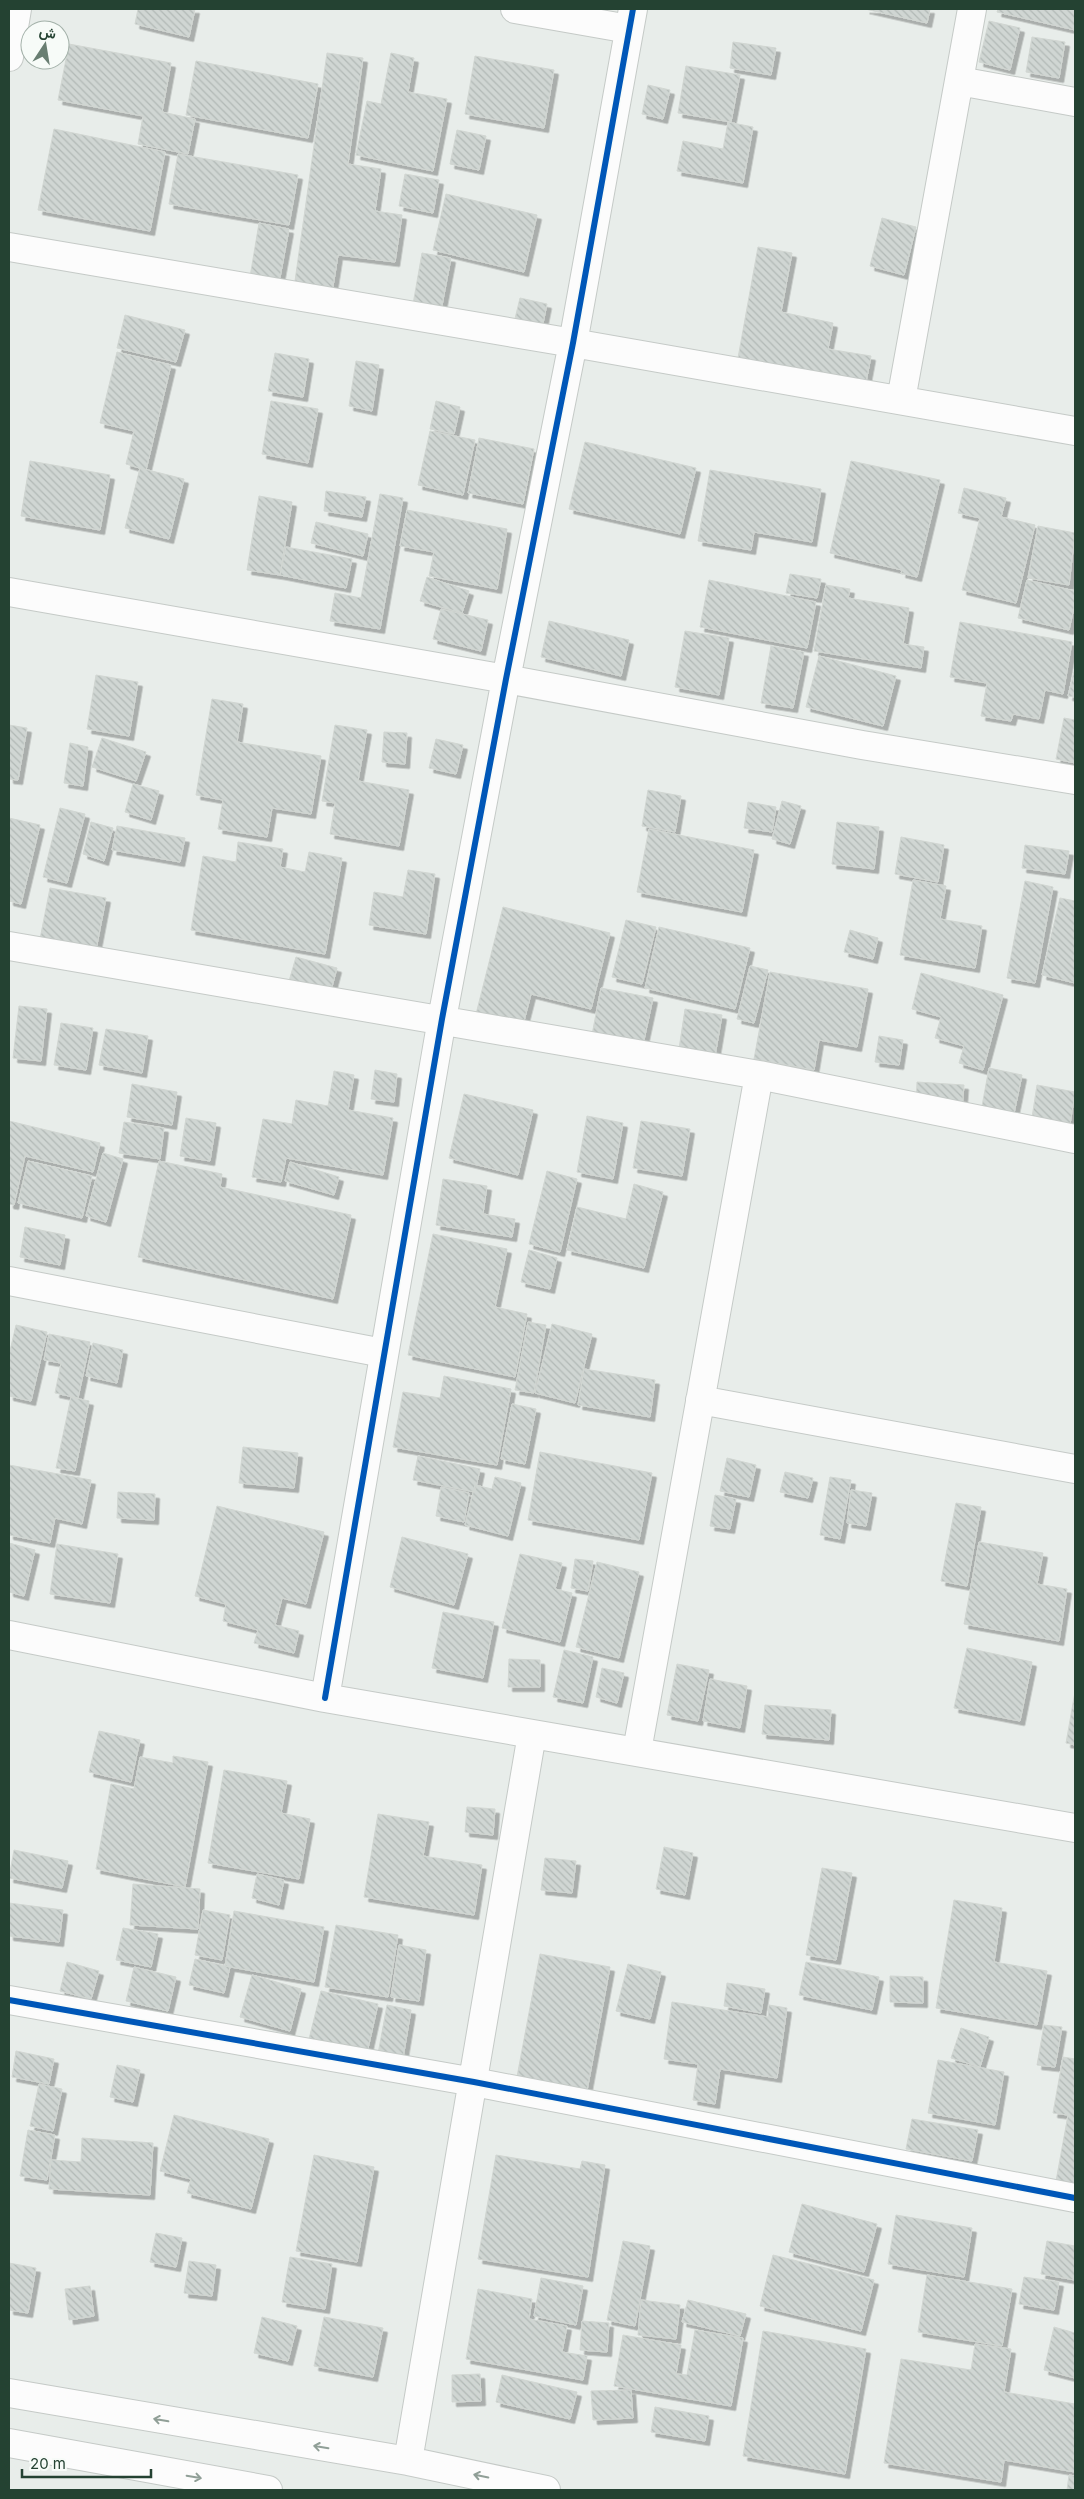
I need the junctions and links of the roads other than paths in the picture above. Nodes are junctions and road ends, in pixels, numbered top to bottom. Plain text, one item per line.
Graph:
1 (16, 9) edge
2 (516, 9) edge
3 (972, 9) edge
4 (631, 19) edge
5 (9, 57) edge
6 (959, 81) junction
7 (1075, 102) edge
8 (9, 247) edge
9 (573, 342) junction
10 (901, 400) junction
11 (1075, 431) edge
12 (9, 592) edge
13 (506, 679) junction
14 (1075, 780) edge
15 (9, 946) edge
16 (442, 1019) junction
17 (759, 1075) junction
18 (1075, 1138) edge
19 (9, 1281) edge
20 (383, 1353) junction
21 (700, 1400) junction
22 (1075, 1469) edge
23 (9, 1635) edge
24 (325, 1698) junction
25 (532, 1734) junction
26 (637, 1751) junction
27 (1075, 1828) edge
28 (9, 2000) edge
29 (474, 2082) junction
30 (1075, 2198) edge
31 (9, 2393) edge
32 (9, 2443) edge
33 (408, 2461) junction
34 (268, 2490) edge
35 (546, 2490) edge

1 - 5 street
2 - 4 street
3 - 6 street
4 - 9 street
6 - 7 street
6 - 10 street
8 - 9 street
9 - 10 street
9 - 13 street
10 - 11 street
12 - 13 street
13 - 14 street
13 - 16 street
15 - 16 street
16 - 17 street
16 - 20 street
17 - 18 street
17 - 21 street
19 - 20 street
20 - 24 street
21 - 22 street
21 - 26 street
23 - 24 street
24 - 25 street
25 - 26 street
25 - 29 street
26 - 27 street
28 - 29 street
29 - 30 street
29 - 33 street
33 -> 31 street
32 -> 34 street
35 -> 33 street

